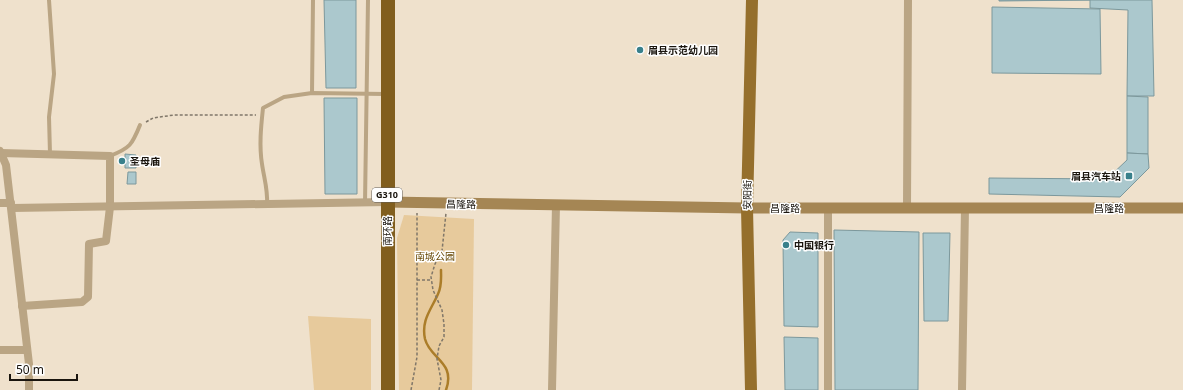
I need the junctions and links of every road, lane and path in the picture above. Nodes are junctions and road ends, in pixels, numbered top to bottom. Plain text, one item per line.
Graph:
1 (49, 0) edge
2 (313, 0) edge
3 (368, 0) edge
4 (388, 0) edge
5 (752, 0) edge
6 (908, 0) edge
7 (312, 93) junction
8 (367, 94) junction
9 (388, 94) junction
10 (262, 116) junction
11 (140, 125) joint
12 (0, 152) edge
13 (50, 154) junction
14 (110, 156) junction
15 (387, 202) junction
16 (365, 203) junction
17 (417, 203) junction
18 (446, 203) junction
19 (0, 204) edge
20 (267, 204) junction
21 (556, 205) junction
22 (12, 206) junction
23 (110, 207) junction
24 (747, 208) junction
25 (828, 208) junction
26 (906, 208) junction
27 (965, 208) junction
28 (1183, 208) edge
29 (417, 280) junction
30 (431, 280) junction
31 (22, 306) junction
32 (0, 350) edge
33 (27, 350) junction
34 (29, 390) edge
35 (388, 390) edge
36 (411, 390) edge
37 (439, 390) edge
38 (552, 390) edge
39 (751, 390) edge
40 (828, 390) edge
41 (962, 390) edge

1 - 13 lane
2 - 7 lane
3 - 8 lane
4 - 9 highway, 南环路 / G310
5 - 24 main road, 安阳街
6 - 26 street
7 - 8 lane
7 - 10 lane
8 - 9 lane
8 - 16 lane
9 - 15 highway, 南环路 / G310
10 - 11 path
10 - 20 lane
11 - 14 lane
12 - 13 street
12 - 22 street
13 - 14 street
14 - 23 street
15 - 16 street
15 - 17 street, 昌隆路
15 - 35 highway, 南环路 / G310
16 - 20 street
17 - 18 street, 昌隆路
17 - 29 path
18 - 21 street, 昌隆路
18 - 30 path
19 - 22 street
20 - 23 street
21 - 24 street, 昌隆路
21 - 38 street
22 - 23 street
22 - 31 street
23 - 31 street
24 - 25 street, 昌隆路
24 - 39 main road, 安阳街
25 - 26 street, 昌隆路
25 - 40 street
26 - 27 street, 昌隆路
27 - 28 street, 昌隆路
27 - 41 street
29 - 30 path
29 - 36 path
30 - 37 path
31 - 33 street
32 - 33 street
33 - 34 street

